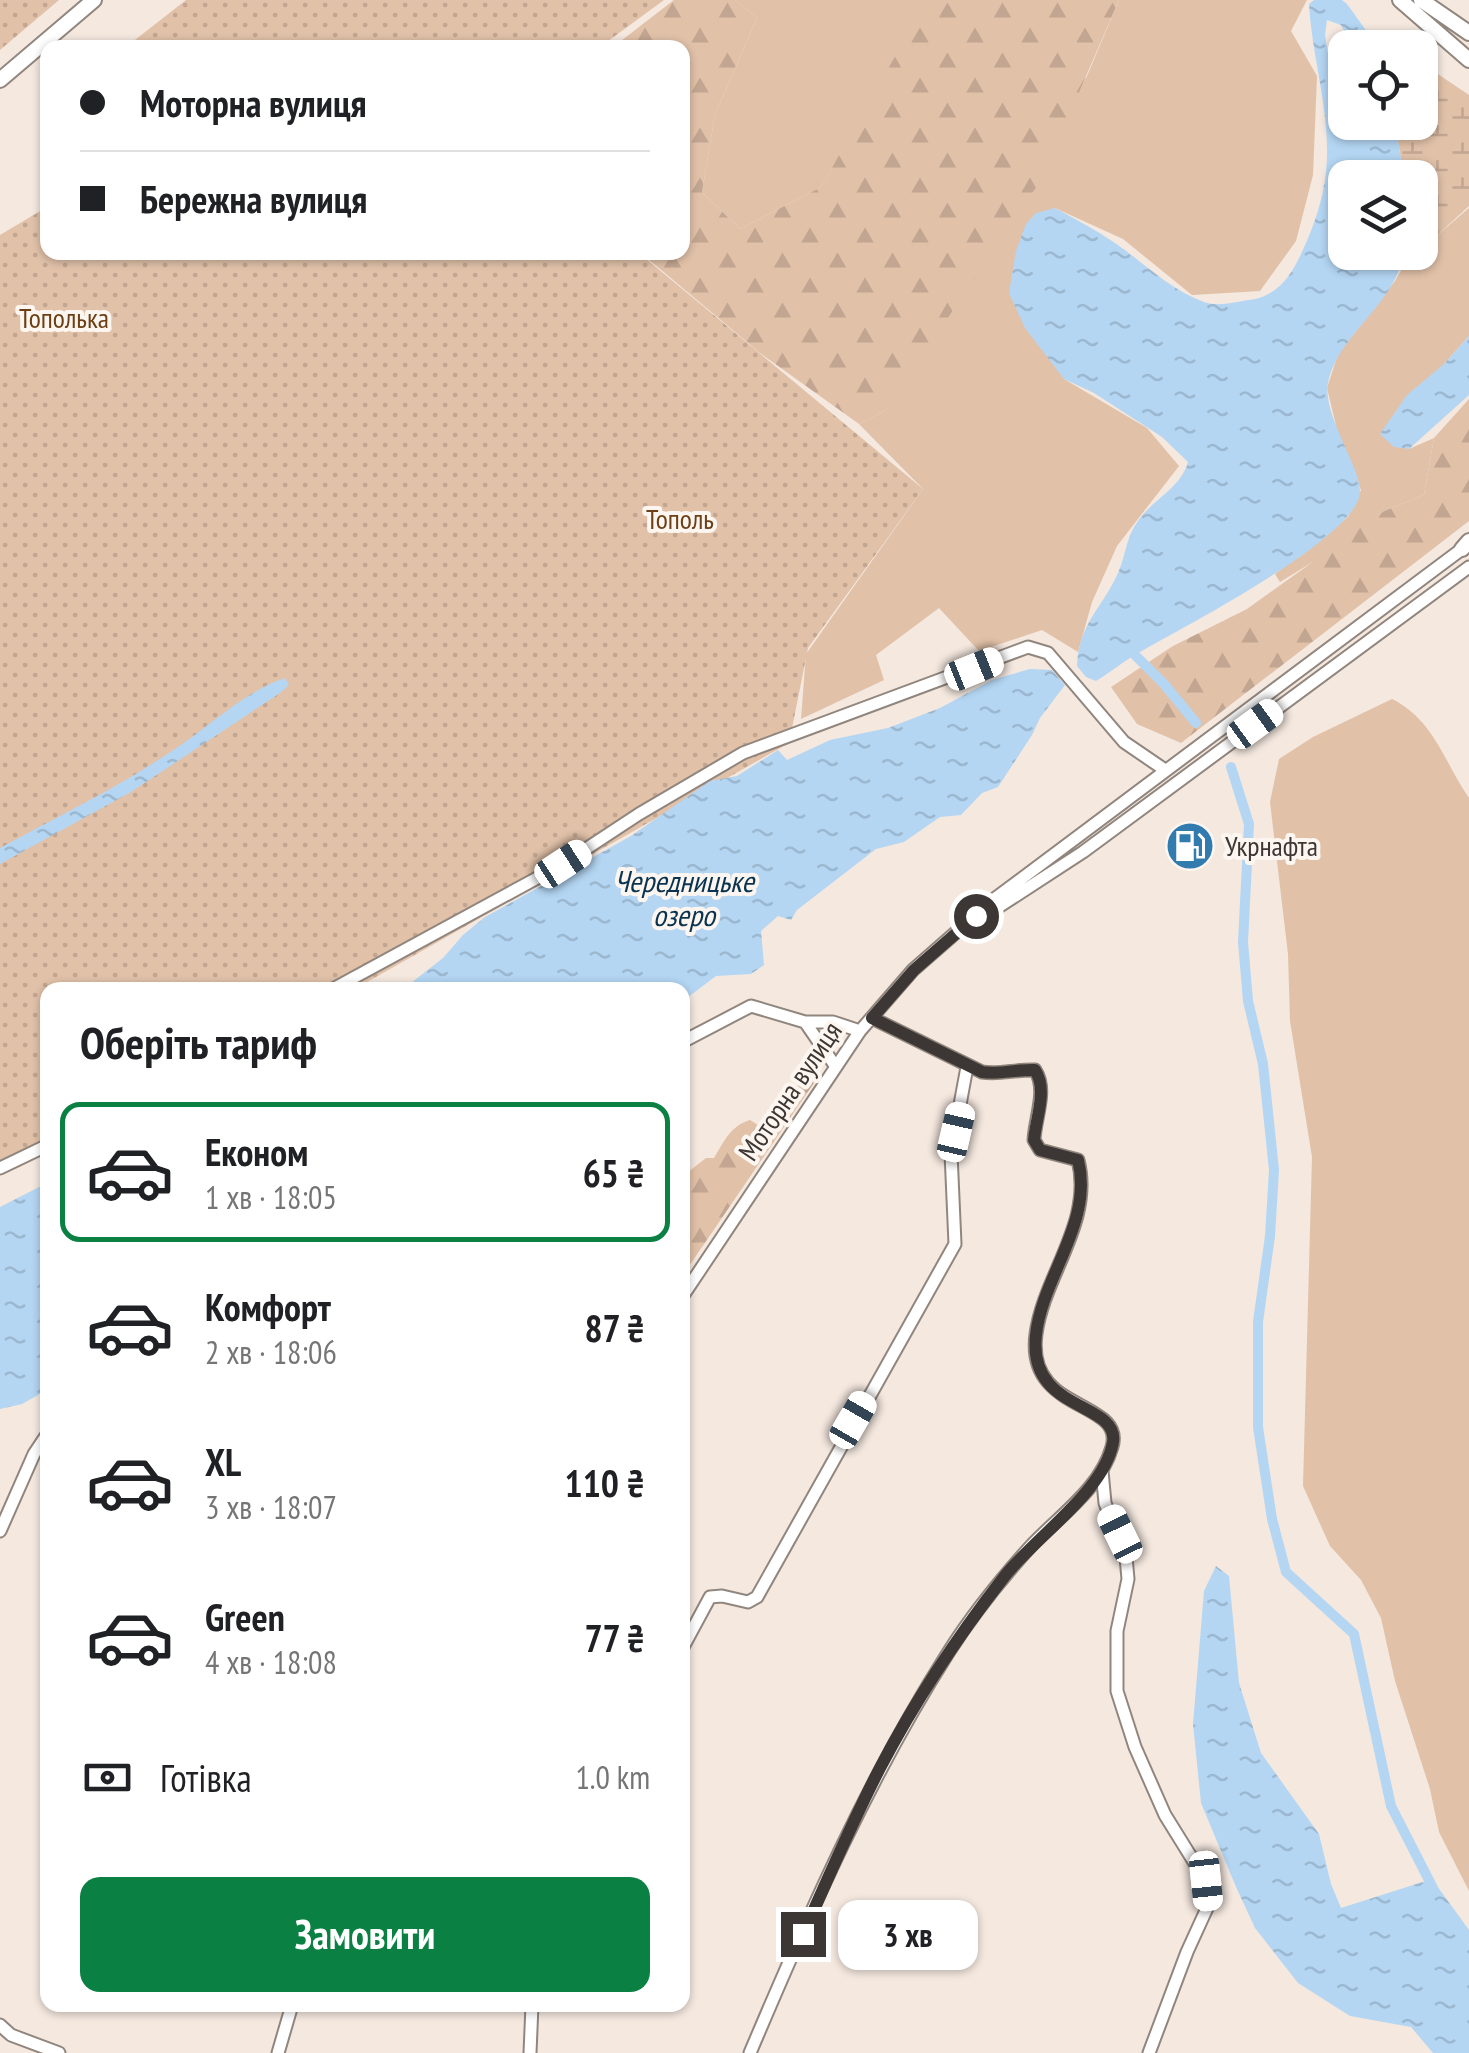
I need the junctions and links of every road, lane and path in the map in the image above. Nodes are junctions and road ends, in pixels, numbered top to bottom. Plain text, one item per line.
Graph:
1 (94, 0) edge
2 (1400, 0) edge
3 (1421, 0) edge
4 (1469, 33) edge
5 (47, 40) edge
6 (40, 46) edge
7 (1469, 60) edge
8 (0, 80) edge
9 (1467, 545) edge
10 (1469, 567) edge
11 (1332, 645) junction
12 (1343, 660) junction
13 (1165, 770) junction
14 (960, 931) junction
15 (346, 982) edge
16 (872, 1018) junction
17 (805, 1022) junction
18 (860, 1032) junction
19 (690, 1038) edge
20 (836, 1067) junction
21 (967, 1067) junction
22 (40, 1149) edge
23 (0, 1168) edge
24 (690, 1285) edge
25 (40, 1445) edge
26 (1102, 1470) junction
27 (1105, 1502) junction
28 (1073, 1506) junction
29 (0, 1531) edge
30 (690, 1634) edge
31 (290, 2012) edge
32 (532, 2012) edge
33 (0, 2024) edge
34 (60, 2053) edge
35 (278, 2053) edge
36 (530, 2053) edge
37 (750, 2053) edge
38 (1149, 2053) edge

1 - 5 main road
2 - 7 main road
3 - 4 main road
6 - 8 main road
9 - 11 street
10 - 12 street
11 - 12 street
11 - 13 street
12 - 14 street
13 - 14 street
13 - 15 street
14 - 16 street, Моторна вулиця
16 - 18 street, Моторна вулиця
16 - 21 street
17 - 18 street
17 - 19 street
17 - 20 street
18 - 20 street, Моторна вулиця
20 - 24 street, Моторна вулиця
21 - 26 street
21 - 30 street
22 - 23 street
25 - 29 street
26 - 27 street
26 - 28 street
27 - 28 street
27 - 38 street
28 - 37 street
31 - 35 street
32 - 36 street
33 - 34 street

